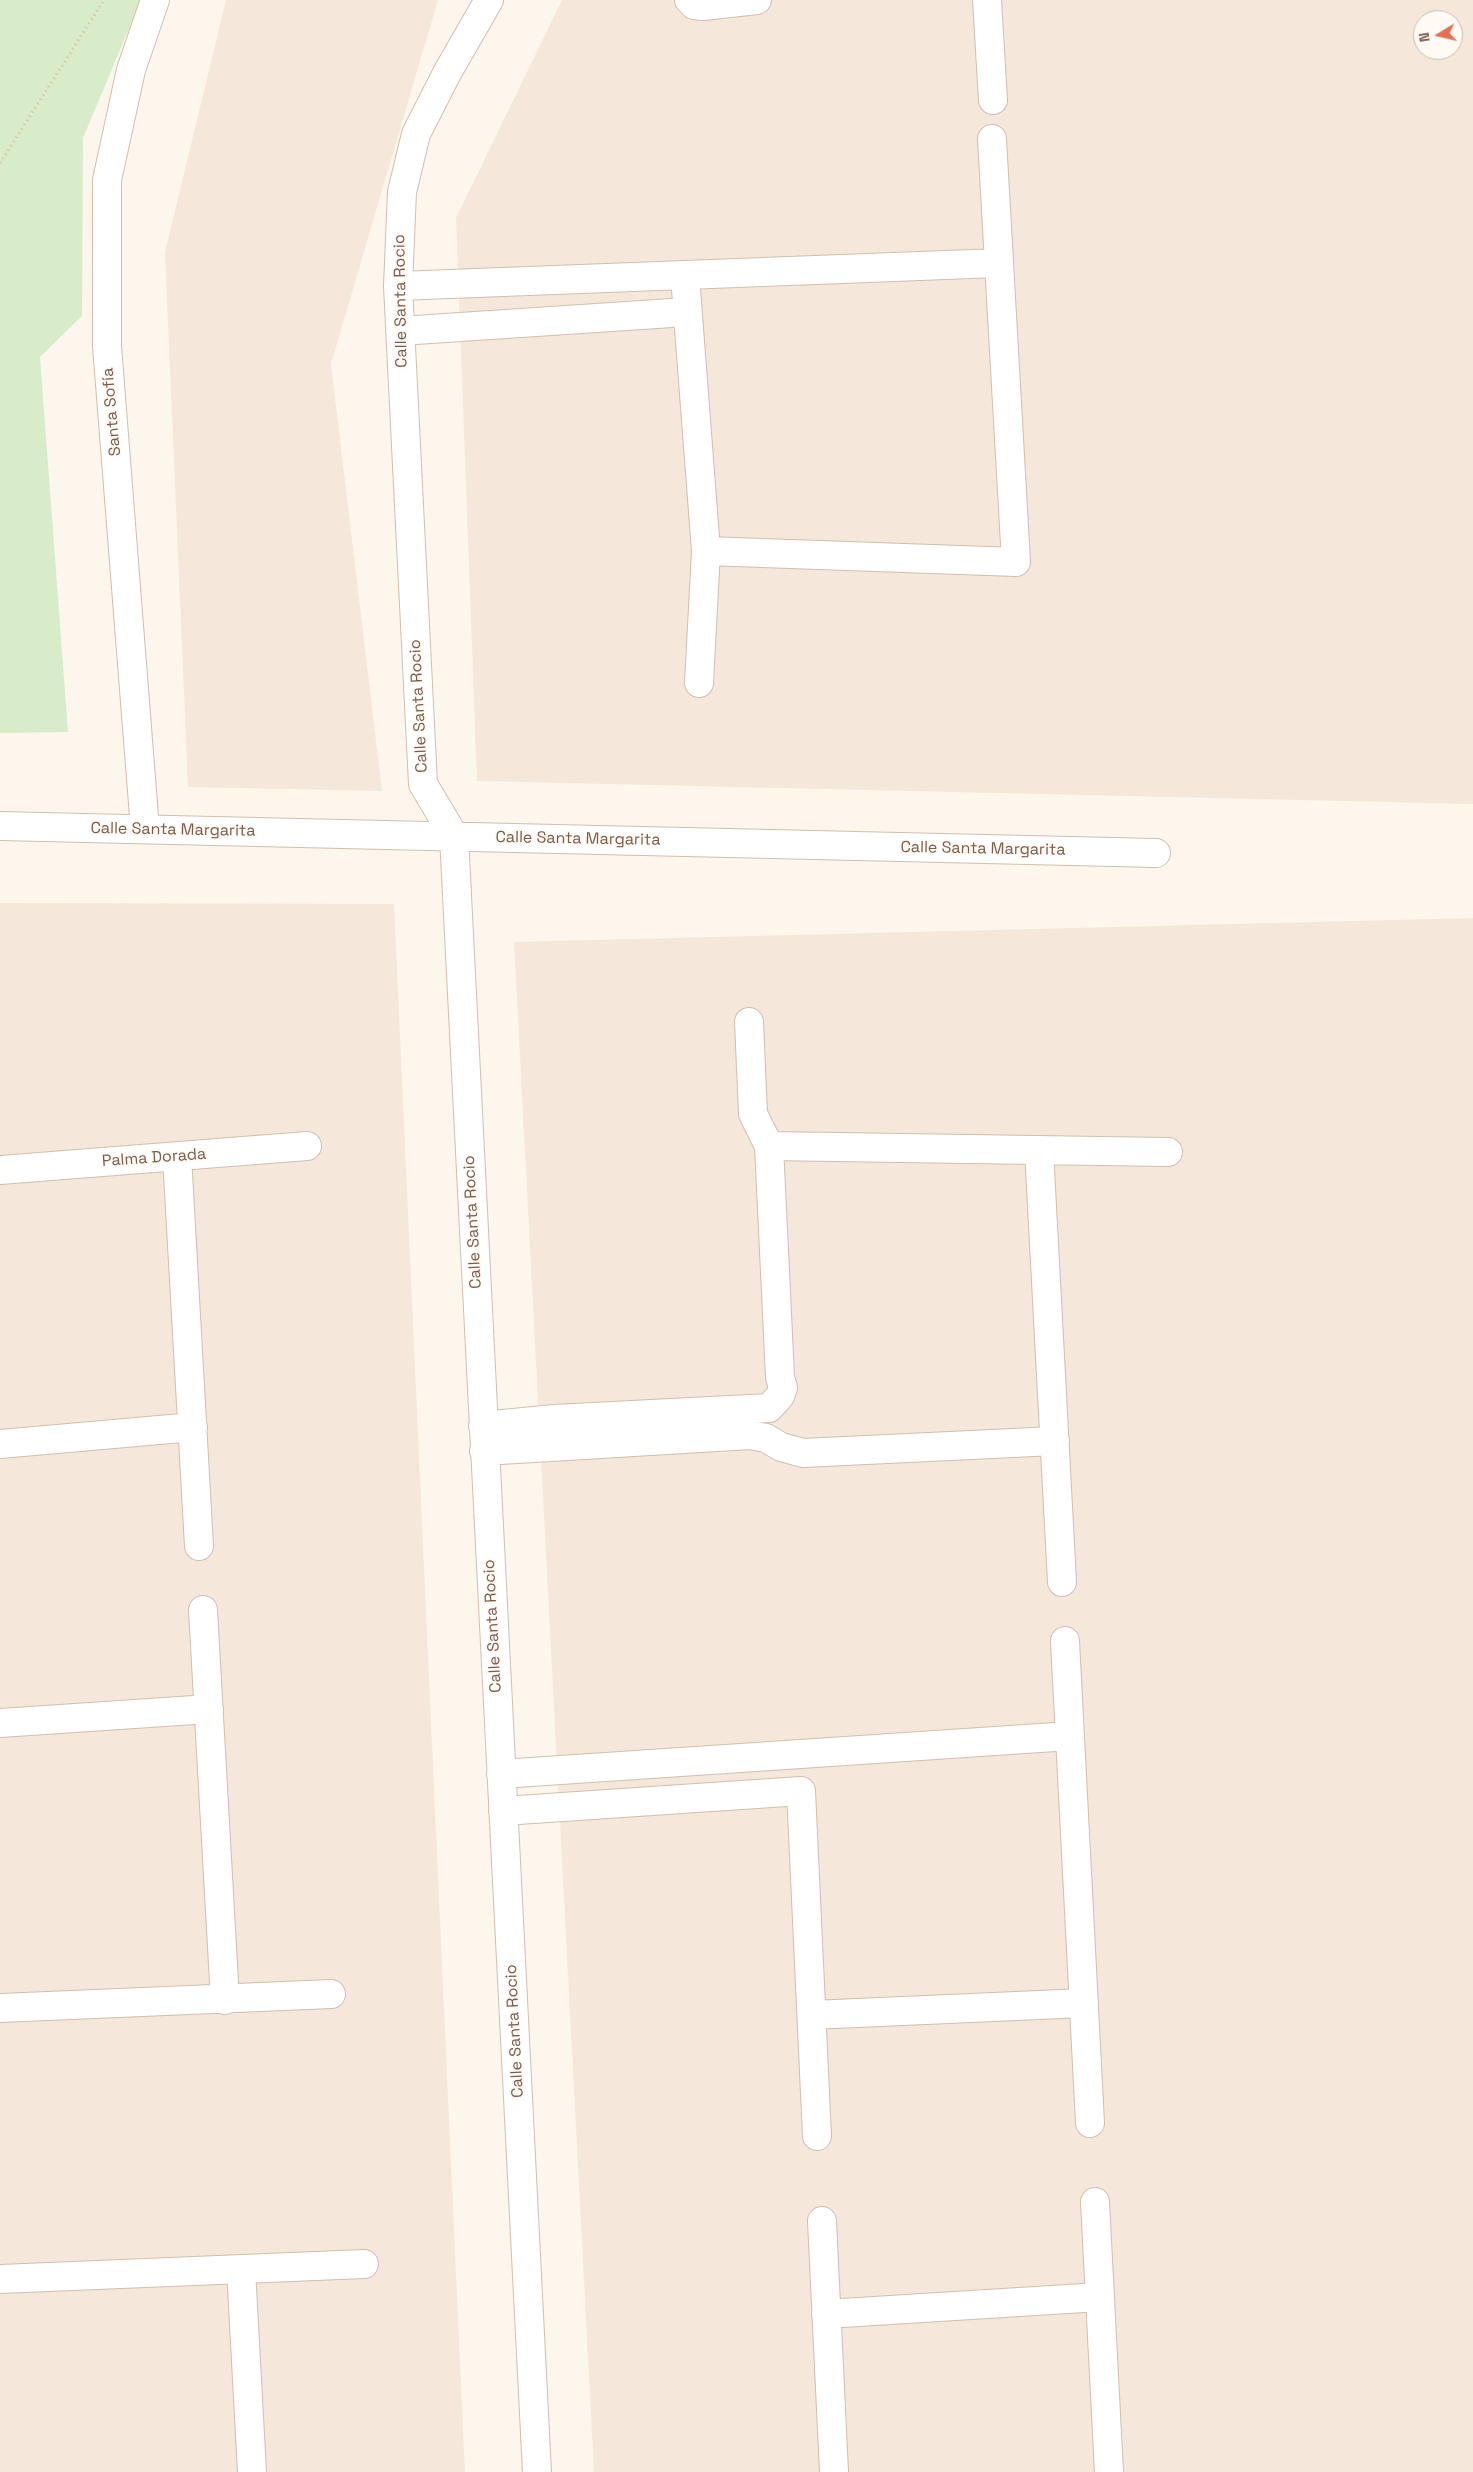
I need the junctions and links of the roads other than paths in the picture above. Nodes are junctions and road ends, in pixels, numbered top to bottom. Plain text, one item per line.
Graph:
1 (156, 0) edge
2 (489, 0) edge
3 (688, 0) edge
4 (757, 0) edge
5 (987, 0) edge
6 (993, 100) dead end
7 (992, 139) dead end
8 (998, 263) junction
9 (685, 276) junction
10 (398, 286) junction
11 (687, 312) junction
12 (400, 331) junction
13 (706, 551) junction
14 (698, 683) dead end
15 (0, 826) edge
16 (145, 829) junction
17 (454, 836) junction
18 (1156, 853) dead end
19 (749, 1022) dead end
20 (308, 1146) dead end
21 (769, 1146) junction
22 (1040, 1150) junction
23 (1168, 1152) dead end
24 (177, 1156) junction
25 (0, 1170) edge
26 (193, 1427) junction
27 (484, 1438) junction
28 (1055, 1441) junction
29 (0, 1444) edge
30 (200, 1546) dead end
31 (1062, 1582) dead end
32 (203, 1610) dead end
33 (1065, 1640) dead end
34 (209, 1708) junction
35 (0, 1723) edge
36 (1070, 1736) junction
37 (501, 1774) junction
38 (503, 1810) junction
39 (331, 1994) dead end
40 (225, 2000) junction
41 (1084, 2003) junction
42 (0, 2008) edge
43 (812, 2015) junction
44 (1090, 2123) dead end
45 (817, 2136) dead end
46 (1095, 2202) dead end
47 (822, 2221) dead end
48 (364, 2264) dead end
49 (241, 2269) junction
50 (0, 2279) edge
51 (1100, 2297) junction
52 (826, 2314) junction
53 (252, 2472) edge
54 (537, 2472) edge
55 (834, 2472) edge
56 (1109, 2472) edge

1 - 16 street, Santa Sofía
2 - 10 street, Calle Santa Rocio
3 - 4 street
5 - 6 street
7 - 8 street
8 - 9 street
8 - 13 street
9 - 10 street
9 - 11 street
10 - 12 street, Calle Santa Rocio
11 - 12 street
11 - 13 street
12 - 17 street, Calle Santa Rocio
13 - 14 street
15 - 16 street, Calle Santa Margarita
16 - 17 street, Calle Santa Margarita
17 - 18 street, Calle Santa Margarita
17 - 27 street, Calle Santa Rocio
19 - 21 street
20 - 24 street, Palma Dorada
21 - 22 street
21 - 27 street
22 - 23 street
22 - 28 street
24 - 25 street, Palma Dorada
24 - 26 street
26 - 29 street
26 - 30 street
27 - 28 street
27 - 37 street, Calle Santa Rocio
28 - 31 street
32 - 34 street
33 - 36 street
34 - 35 street
34 - 40 street
36 - 37 street
36 - 41 street
37 - 38 street, Calle Santa Rocio
38 - 43 street
38 - 54 street, Calle Santa Rocio
39 - 40 street
40 - 42 street
41 - 43 street
41 - 44 street
43 - 45 street
46 - 51 street
47 - 52 street
48 - 49 street
49 - 50 street
49 - 53 street
51 - 52 street
51 - 56 street
52 - 55 street

